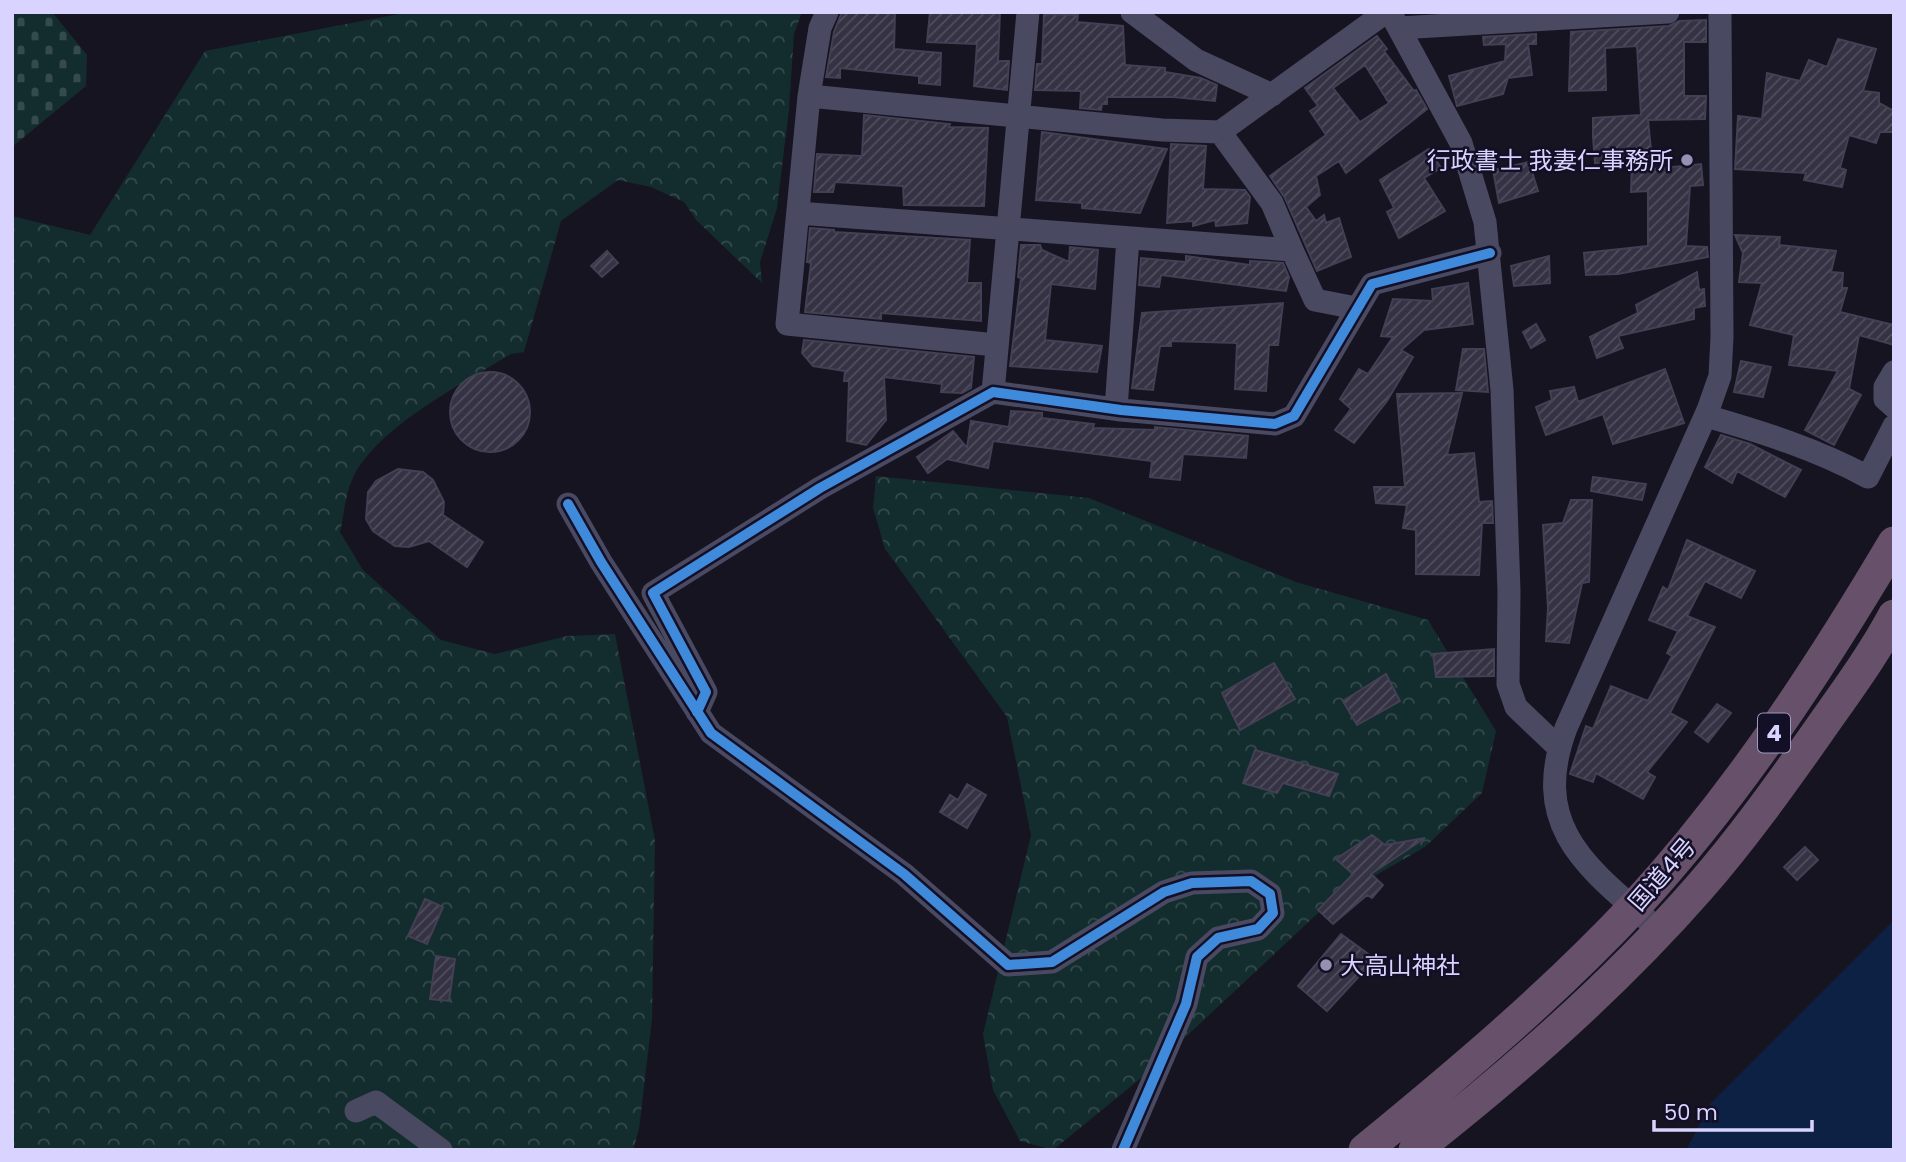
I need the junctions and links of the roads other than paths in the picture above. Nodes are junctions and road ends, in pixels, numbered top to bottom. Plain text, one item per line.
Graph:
1 (827, 12) edge
2 (1028, 12) edge
3 (1132, 12) edge
4 (1668, 12) edge
5 (1720, 12) edge
6 (1392, 17) edge
7 (1272, 95) junction
8 (809, 96) junction
9 (1019, 114) junction
10 (1220, 132) junction
11 (797, 213) junction
12 (1009, 229) junction
13 (1128, 238) junction
14 (1292, 250) junction
15 (1490, 253) junction
16 (1356, 308) junction
17 (996, 345) junction
18 (1894, 372) edge
19 (993, 392) junction
20 (1894, 407) edge
21 (1116, 409) junction
22 (1706, 416) junction
23 (1894, 426) edge
24 (568, 504) dead end
25 (1894, 543) edge
26 (1894, 617) edge
27 (697, 712) junction
28 (1558, 747) junction
29 (1634, 907) junction
30 (1660, 930) junction
31 (355, 1111) dead end
32 (441, 1150) edge
33 (1123, 1150) edge
34 (1365, 1150) edge
35 (1415, 1150) edge

1 - 8 street
2 - 9 street
3 - 7 street
4 - 6 street
5 - 22 street
6 - 7 street
6 - 15 street
7 - 10 street
8 - 9 street
8 - 11 street
9 - 10 street
9 - 12 street
10 - 14 street
11 - 12 street
11 - 17 street
12 - 13 street
12 - 17 street
13 - 14 street
13 - 21 street
14 - 16 street
15 - 16 street
15 - 28 street
16 - 21 street
17 - 19 street
18 - 20 street
19 - 21 street
19 - 27 street
22 - 23 street
22 - 28 street
24 - 27 street
25 - 29 highway, 国道4号 / 4
26 - 30 highway, 国道4号 / 4
27 - 33 street
28 - 29 street
29 - 30 street
29 - 34 highway, 国道4号 / 4
30 - 35 highway, 国道4号 / 4
31 - 32 street

